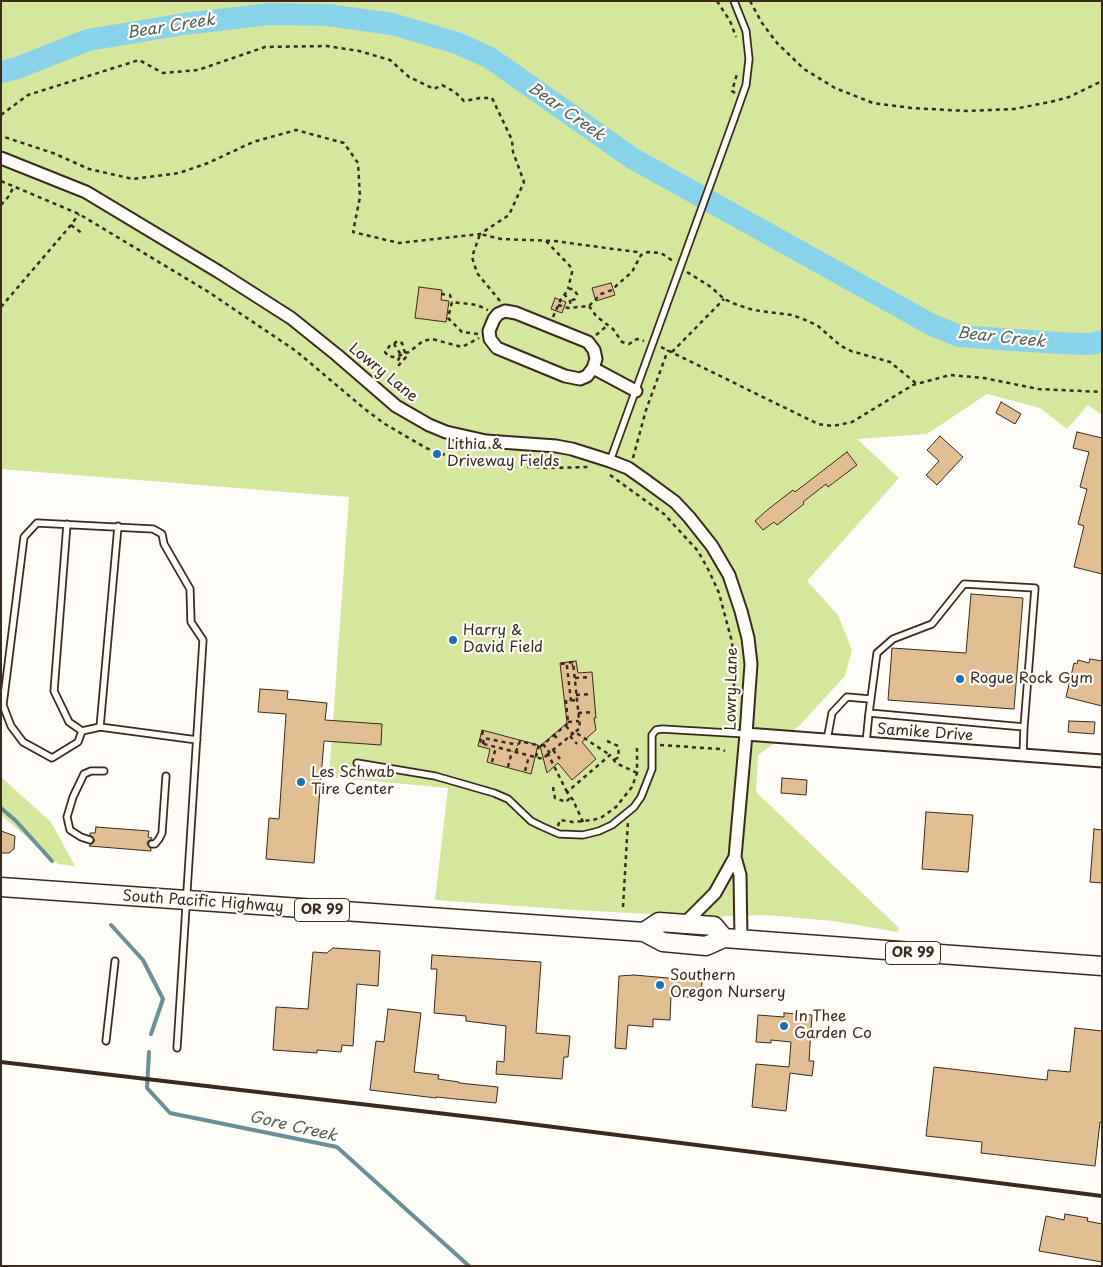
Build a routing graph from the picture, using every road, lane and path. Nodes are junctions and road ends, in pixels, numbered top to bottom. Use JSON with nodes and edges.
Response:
{"nodes":[{"id":1,"x":734,"y":1,"type":"edge"},
{"id":2,"x":750,"y":1,"type":"edge"},
{"id":3,"x":719,"y":2,"type":"edge"},
{"id":4,"x":738,"y":43,"type":"dead end"},
{"id":5,"x":738,"y":68,"type":"dead end"},
{"id":6,"x":1102,"y":81,"type":"edge"},
{"id":7,"x":732,"y":91,"type":"dead end"},
{"id":8,"x":1,"y":115,"type":"edge"},
{"id":9,"x":1,"y":136,"type":"edge"},
{"id":10,"x":1,"y":158,"type":"edge"},
{"id":11,"x":14,"y":186,"type":"dead end"},
{"id":12,"x":1,"y":205,"type":"edge"},
{"id":13,"x":79,"y":214,"type":"dead end"},
{"id":14,"x":71,"y":225,"type":"junction"},
{"id":15,"x":83,"y":234,"type":"dead end"},
{"id":16,"x":480,"y":234,"type":"junction"},
{"id":17,"x":546,"y":241,"type":"junction"},
{"id":18,"x":641,"y":255,"type":"junction"},
{"id":19,"x":677,"y":264,"type":"dead end"},
{"id":20,"x":685,"y":270,"type":"dead end"},
{"id":21,"x":568,"y":290,"type":"junction"},
{"id":22,"x":441,"y":294,"type":"dead end"},
{"id":23,"x":564,"y":294,"type":"junction"},
{"id":24,"x":724,"y":299,"type":"junction"},
{"id":25,"x":570,"y":301,"type":"junction"},
{"id":26,"x":452,"y":302,"type":"junction"},
{"id":27,"x":558,"y":305,"type":"junction"},
{"id":28,"x":590,"y":306,"type":"junction"},
{"id":29,"x":1,"y":307,"type":"edge"},
{"id":30,"x":571,"y":307,"type":"junction"},
{"id":31,"x":501,"y":313,"type":"junction"},
{"id":32,"x":608,"y":325,"type":"junction"},
{"id":33,"x":550,"y":326,"type":"junction"},
{"id":34,"x":597,"y":334,"type":"dead end"},
{"id":35,"x":643,"y":340,"type":"dead end"},
{"id":36,"x":394,"y":344,"type":"junction"},
{"id":37,"x":663,"y":348,"type":"dead end"},
{"id":38,"x":670,"y":351,"type":"junction"},
{"id":39,"x":405,"y":353,"type":"junction"},
{"id":40,"x":400,"y":357,"type":"junction"},
{"id":41,"x":404,"y":361,"type":"junction"},
{"id":42,"x":593,"y":368,"type":"junction"},
{"id":43,"x":917,"y":384,"type":"junction"},
{"id":44,"x":636,"y":392,"type":"junction"},
{"id":45,"x":1102,"y":392,"type":"edge"},
{"id":46,"x":632,"y":460,"type":"dead end"},
{"id":47,"x":610,"y":461,"type":"junction"},
{"id":48,"x":67,"y":524,"type":"junction"},
{"id":49,"x":118,"y":526,"type":"junction"},
{"id":50,"x":560,"y":664,"type":"dead end"},
{"id":51,"x":573,"y":665,"type":"junction"},
{"id":52,"x":591,"y":677,"type":"dead end"},
{"id":53,"x":575,"y":680,"type":"junction"},
{"id":54,"x":569,"y":682,"type":"junction"},
{"id":55,"x":592,"y":694,"type":"dead end"},
{"id":56,"x":576,"y":695,"type":"junction"},
{"id":57,"x":870,"y":699,"type":"junction"},
{"id":58,"x":577,"y":700,"type":"junction"},
{"id":59,"x":571,"y":701,"type":"junction"},
{"id":60,"x":593,"y":712,"type":"dead end"},
{"id":61,"x":578,"y":713,"type":"junction"},
{"id":62,"x":869,"y":713,"type":"junction"},
{"id":63,"x":579,"y":721,"type":"junction"},
{"id":64,"x":568,"y":722,"type":"junction"},
{"id":65,"x":566,"y":725,"type":"junction"},
{"id":66,"x":100,"y":727,"type":"junction"},
{"id":67,"x":1024,"y":727,"type":"junction"},
{"id":68,"x":82,"y":731,"type":"junction"},
{"id":69,"x":484,"y":731,"type":"dead end"},
{"id":70,"x":574,"y":733,"type":"junction"},
{"id":71,"x":746,"y":734,"type":"junction"},
{"id":72,"x":554,"y":735,"type":"junction"},
{"id":73,"x":570,"y":736,"type":"junction"},
{"id":74,"x":197,"y":740,"type":"junction"},
{"id":75,"x":559,"y":740,"type":"dead end"},
{"id":76,"x":827,"y":740,"type":"junction"},
{"id":77,"x":499,"y":741,"type":"junction"},
{"id":78,"x":606,"y":741,"type":"dead end"},
{"id":79,"x":866,"y":743,"type":"junction"},
{"id":80,"x":483,"y":744,"type":"junction"},
{"id":81,"x":543,"y":744,"type":"junction"},
{"id":82,"x":577,"y":744,"type":"dead end"},
{"id":83,"x":518,"y":745,"type":"junction"},
{"id":84,"x":539,"y":745,"type":"junction"},
{"id":85,"x":660,"y":745,"type":"dead end"},
{"id":86,"x":497,"y":747,"type":"junction"},
{"id":87,"x":638,"y":748,"type":"dead end"},
{"id":88,"x":512,"y":751,"type":"junction"},
{"id":89,"x":726,"y":751,"type":"dead end"},
{"id":90,"x":516,"y":752,"type":"junction"},
{"id":91,"x":550,"y":753,"type":"junction"},
{"id":92,"x":610,"y":755,"type":"junction"},
{"id":93,"x":1022,"y":755,"type":"junction"},
{"id":94,"x":529,"y":756,"type":"junction"},
{"id":95,"x":536,"y":758,"type":"junction"},
{"id":96,"x":560,"y":759,"type":"dead end"},
{"id":97,"x":614,"y":760,"type":"junction"},
{"id":98,"x":1102,"y":761,"type":"edge"},
{"id":99,"x":492,"y":762,"type":"dead end"},
{"id":100,"x":357,"y":763,"type":"dead end"},
{"id":101,"x":508,"y":766,"type":"dead end"},
{"id":102,"x":104,"y":771,"type":"dead end"},
{"id":103,"x":525,"y":771,"type":"dead end"},
{"id":104,"x":637,"y":773,"type":"junction"},
{"id":105,"x":166,"y":776,"type":"dead end"},
{"id":106,"x":553,"y":787,"type":"dead end"},
{"id":107,"x":567,"y":792,"type":"junction"},
{"id":108,"x":572,"y":798,"type":"junction"},
{"id":109,"x":616,"y":807,"type":"junction"},
{"id":110,"x":624,"y":816,"type":"junction"},
{"id":111,"x":583,"y":822,"type":"junction"},
{"id":112,"x":556,"y":833,"type":"junction"},
{"id":113,"x":90,"y":840,"type":"dead end"},
{"id":114,"x":152,"y":844,"type":"dead end"},
{"id":115,"x":735,"y":857,"type":"junction"},
{"id":116,"x":1,"y":888,"type":"edge"},
{"id":117,"x":187,"y":900,"type":"junction"},
{"id":118,"x":623,"y":907,"type":"dead end"},
{"id":119,"x":684,"y":924,"type":"junction"},
{"id":120,"x":644,"y":932,"type":"junction"},
{"id":121,"x":733,"y":939,"type":"junction"},
{"id":122,"x":115,"y":961,"type":"dead end"},
{"id":123,"x":1102,"y":966,"type":"edge"},
{"id":124,"x":106,"y":1041,"type":"dead end"},
{"id":125,"x":177,"y":1048,"type":"dead end"}],
"edges":[{"from":1,"to":44,"type":"lane","bridge":true},
{"from":2,"to":6,"type":"path"},
{"from":3,"to":4,"type":"path"},
{"from":5,"to":7,"type":"path"},
{"from":8,"to":16,"type":"path"},
{"from":9,"to":16,"type":"path"},
{"from":10,"to":47,"type":"street","name":"Lowry Lane"},
{"from":11,"to":12,"type":"path"},
{"from":13,"to":14,"type":"path"},
{"from":14,"to":15,"type":"path"},
{"from":14,"to":29,"type":"path"},
{"from":16,"to":17,"type":"path"},
{"from":16,"to":31,"type":"path"},
{"from":17,"to":18,"type":"path"},
{"from":17,"to":21,"type":"path"},
{"from":18,"to":19,"type":"path"},
{"from":18,"to":28,"type":"path"},
{"from":20,"to":24,"type":"path"},
{"from":21,"to":23,"type":"path"},
{"from":21,"to":25,"type":"path"},
{"from":22,"to":26,"type":"path"},
{"from":23,"to":25,"type":"path"},
{"from":23,"to":27,"type":"path"},
{"from":24,"to":38,"type":"path"},
{"from":24,"to":43,"type":"path"},
{"from":25,"to":30,"type":"path"},
{"from":26,"to":31,"type":"path"},
{"from":26,"to":39,"type":"path"},
{"from":27,"to":30,"type":"path"},
{"from":27,"to":33,"type":"path"},
{"from":28,"to":30,"type":"path"},
{"from":28,"to":32,"type":"path"},
{"from":31,"to":33,"type":"street"},
{"from":31,"to":42,"type":"street"},
{"from":32,"to":34,"type":"path"},
{"from":32,"to":35,"type":"path"},
{"from":33,"to":42,"type":"street"},
{"from":36,"to":39,"type":"path"},
{"from":36,"to":40,"type":"path"},
{"from":36,"to":40,"type":"path"},
{"from":37,"to":38,"type":"path"},
{"from":38,"to":43,"type":"path"},
{"from":38,"to":46,"type":"path"},
{"from":39,"to":40,"type":"path"},
{"from":39,"to":41,"type":"path"},
{"from":40,"to":41,"type":"path"},
{"from":40,"to":41,"type":"path"},
{"from":42,"to":44,"type":"street"},
{"from":43,"to":45,"type":"path"},
{"from":44,"to":47,"type":"lane"},
{"from":47,"to":71,"type":"street","name":"Lowry Lane"},
{"from":48,"to":49,"type":"lane"},
{"from":48,"to":68,"type":"lane"},
{"from":48,"to":68,"type":"lane"},
{"from":49,"to":66,"type":"lane"},
{"from":49,"to":74,"type":"lane"},
{"from":50,"to":51,"type":"path"},
{"from":51,"to":53,"type":"path"},
{"from":51,"to":54,"type":"path"},
{"from":52,"to":53,"type":"path"},
{"from":53,"to":54,"type":"path"},
{"from":53,"to":56,"type":"path"},
{"from":54,"to":59,"type":"path"},
{"from":55,"to":56,"type":"path"},
{"from":56,"to":58,"type":"path"},
{"from":57,"to":62,"type":"lane"},
{"from":57,"to":67,"type":"lane"},
{"from":57,"to":76,"type":"lane"},
{"from":58,"to":59,"type":"path"},
{"from":58,"to":61,"type":"path"},
{"from":59,"to":64,"type":"path"},
{"from":60,"to":61,"type":"path"},
{"from":61,"to":63,"type":"path"},
{"from":62,"to":67,"type":"lane"},
{"from":62,"to":79,"type":"lane"},
{"from":63,"to":64,"type":"path"},
{"from":63,"to":70,"type":"path"},
{"from":64,"to":65,"type":"path"},
{"from":65,"to":70,"type":"path"},
{"from":65,"to":72,"type":"path"},
{"from":66,"to":68,"type":"lane"},
{"from":66,"to":74,"type":"lane"},
{"from":67,"to":93,"type":"lane"},
{"from":69,"to":80,"type":"path"},
{"from":70,"to":73,"type":"path"},
{"from":70,"to":92,"type":"path"},
{"from":71,"to":76,"type":"street","name":"Samike Drive"},
{"from":71,"to":110,"type":"lane"},
{"from":71,"to":115,"type":"street","name":"Lowry Lane"},
{"from":72,"to":75,"type":"path"},
{"from":72,"to":81,"type":"path"},
{"from":73,"to":82,"type":"path"},
{"from":73,"to":91,"type":"path"},
{"from":74,"to":117,"type":"lane"},
{"from":76,"to":79,"type":"street","name":"Samike Drive"},
{"from":77,"to":80,"type":"path"},
{"from":77,"to":83,"type":"path"},
{"from":77,"to":86,"type":"path"},
{"from":78,"to":97,"type":"path"},
{"from":79,"to":93,"type":"street","name":"Samike Drive"},
{"from":80,"to":86,"type":"path"},
{"from":81,"to":84,"type":"path"},
{"from":81,"to":91,"type":"path"},
{"from":83,"to":84,"type":"path"},
{"from":83,"to":90,"type":"path"},
{"from":84,"to":95,"type":"path"},
{"from":85,"to":89,"type":"path"},
{"from":86,"to":88,"type":"path"},
{"from":86,"to":99,"type":"path"},
{"from":87,"to":104,"type":"path"},
{"from":88,"to":90,"type":"path"},
{"from":88,"to":101,"type":"path"},
{"from":90,"to":94,"type":"path"},
{"from":91,"to":95,"type":"path"},
{"from":91,"to":96,"type":"path"},
{"from":91,"to":107,"type":"path"},
{"from":92,"to":97,"type":"path"},
{"from":92,"to":107,"type":"path"},
{"from":93,"to":98,"type":"street","name":"Samike Drive"},
{"from":94,"to":95,"type":"path"},
{"from":94,"to":103,"type":"path"},
{"from":97,"to":104,"type":"path"},
{"from":100,"to":112,"type":"lane"},
{"from":102,"to":113,"type":"lane"},
{"from":104,"to":109,"type":"path"},
{"from":105,"to":114,"type":"lane"},
{"from":106,"to":108,"type":"path"},
{"from":107,"to":108,"type":"path"},
{"from":108,"to":111,"type":"path"},
{"from":109,"to":110,"type":"path"},
{"from":109,"to":111,"type":"path"},
{"from":110,"to":112,"type":"lane"},
{"from":110,"to":118,"type":"path"},
{"from":111,"to":112,"type":"path"},
{"from":115,"to":119,"type":"street","name":"Lowry Lane"},
{"from":115,"to":121,"type":"street","name":"Lowry Lane"},
{"from":116,"to":117,"type":"main road","name":"South Pacific Highway","number":"OR 99"},
{"from":117,"to":120,"type":"main road","name":"South Pacific Highway","number":"OR 99"},
{"from":117,"to":125,"type":"lane"},
{"from":119,"to":120,"type":"main road","name":"South Pacific Highway","number":"OR 99"},
{"from":119,"to":121,"type":"main road","name":"South Pacific Highway","number":"OR 99"},
{"from":120,"to":121,"type":"main road","name":"South Pacific Highway","number":"OR 99"},
{"from":121,"to":123,"type":"main road","name":"South Pacific Highway","number":"OR 99"},
{"from":122,"to":124,"type":"lane"}]}
